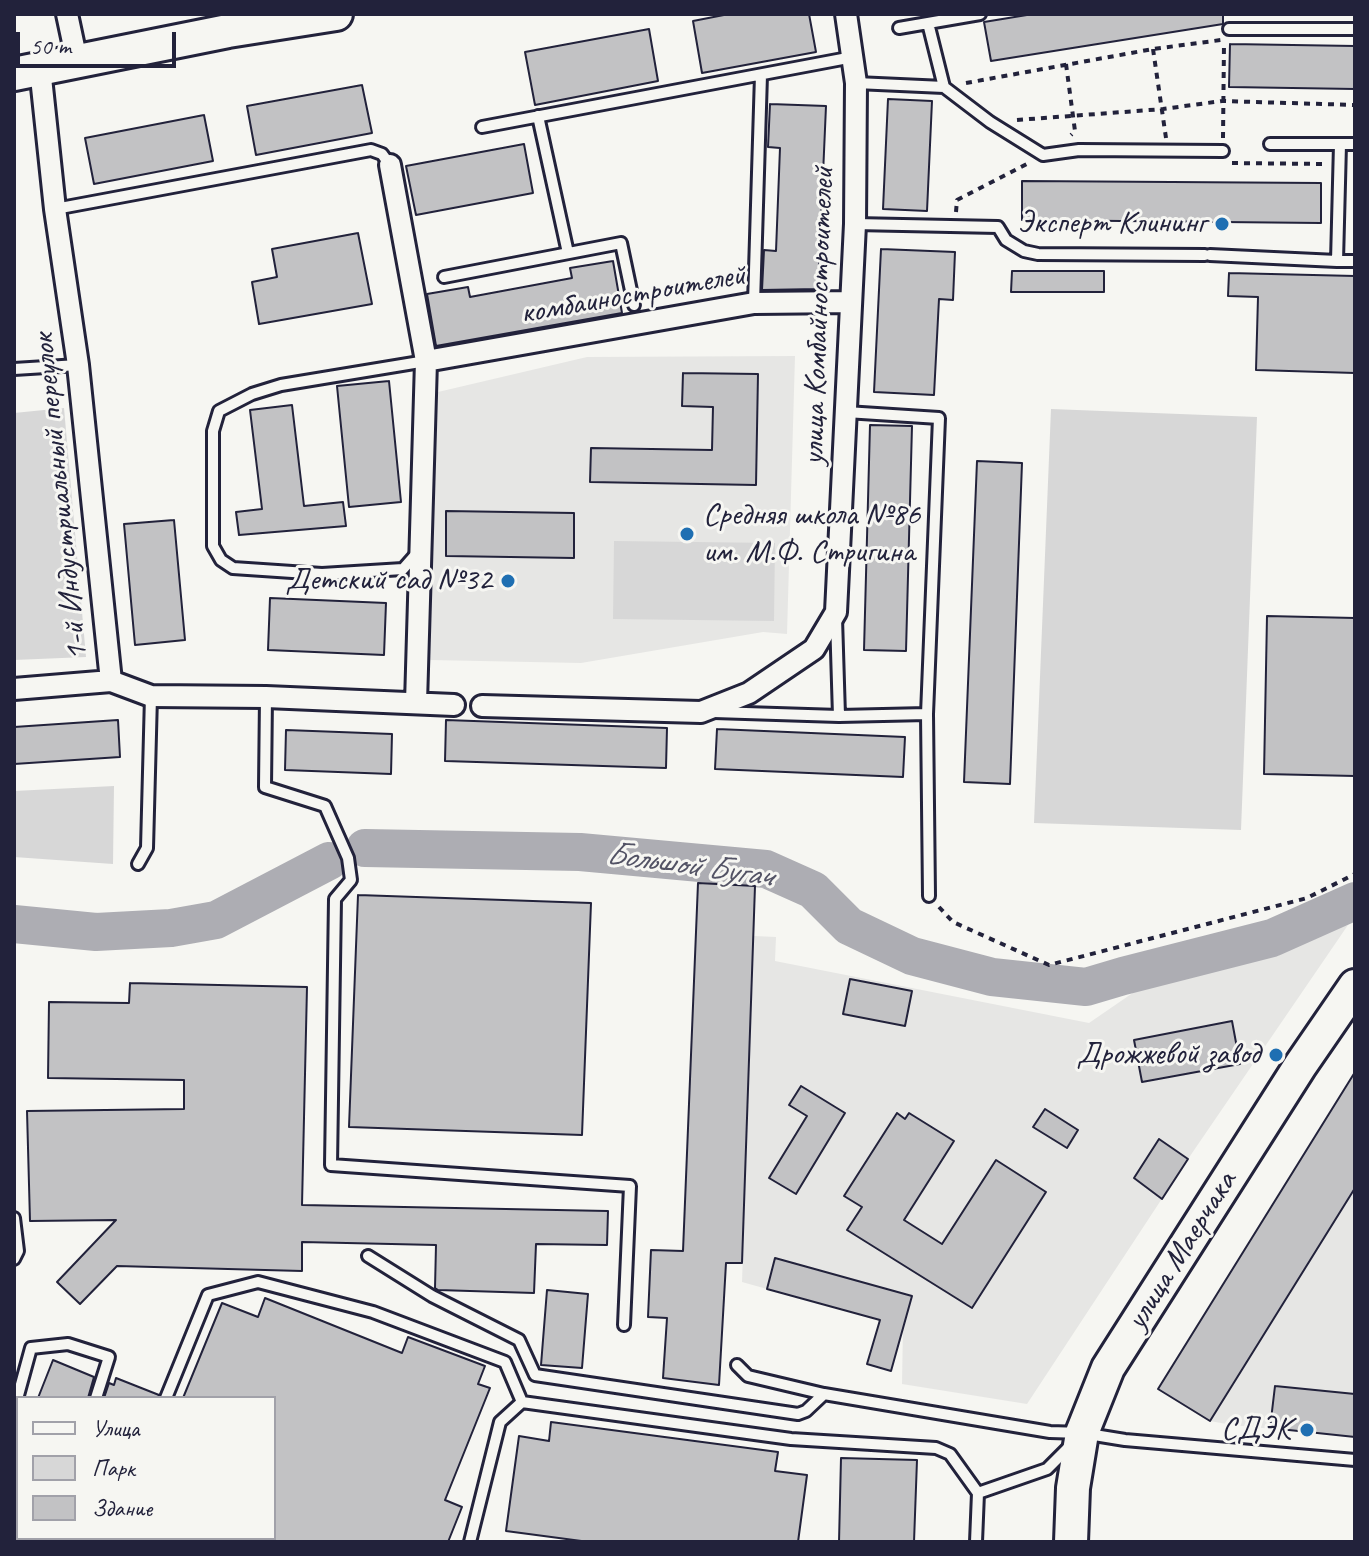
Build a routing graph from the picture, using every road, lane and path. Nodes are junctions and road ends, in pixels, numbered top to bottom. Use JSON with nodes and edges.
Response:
{"nodes":[{"id":1,"x":67,"y":14,"type":"edge"},
{"id":2,"x":336,"y":14,"type":"edge"},
{"id":3,"x":846,"y":14,"type":"edge"},
{"id":4,"x":980,"y":14,"type":"edge"},
{"id":5,"x":1353,"y":14,"type":"edge"},
{"id":6,"x":928,"y":23,"type":"junction"},
{"id":7,"x":899,"y":28,"type":"dead end"},
{"id":8,"x":1355,"y":28,"type":"edge"},
{"id":9,"x":1229,"y":29,"type":"dead end"},
{"id":10,"x":1153,"y":49,"type":"junction"},
{"id":11,"x":853,"y":57,"type":"junction"},
{"id":12,"x":77,"y":61,"type":"junction"},
{"id":13,"x":27,"y":71,"type":"edge"},
{"id":14,"x":761,"y":75,"type":"junction"},
{"id":15,"x":856,"y":83,"type":"junction"},
{"id":16,"x":944,"y":87,"type":"junction"},
{"id":17,"x":1222,"y":101,"type":"junction"},
{"id":18,"x":1355,"y":105,"type":"edge"},
{"id":19,"x":1163,"y":109,"type":"junction"},
{"id":20,"x":538,"y":116,"type":"junction"},
{"id":21,"x":990,"y":122,"type":"junction"},
{"id":22,"x":482,"y":127,"type":"dead end"},
{"id":23,"x":1270,"y":144,"type":"dead end"},
{"id":24,"x":1340,"y":144,"type":"junction"},
{"id":25,"x":1355,"y":144,"type":"edge"},
{"id":26,"x":1168,"y":151,"type":"junction"},
{"id":27,"x":1223,"y":151,"type":"joint"},
{"id":28,"x":390,"y":165,"type":"joint"},
{"id":29,"x":55,"y":209,"type":"junction"},
{"id":30,"x":855,"y":224,"type":"junction"},
{"id":31,"x":568,"y":253,"type":"junction"},
{"id":32,"x":1337,"y":261,"type":"junction"},
{"id":33,"x":1355,"y":261,"type":"edge"},
{"id":34,"x":444,"y":277,"type":"dead end"},
{"id":35,"x":851,"y":302,"type":"junction"},
{"id":36,"x":754,"y":303,"type":"junction"},
{"id":37,"x":634,"y":305,"type":"dead end"},
{"id":38,"x":426,"y":361,"type":"junction"},
{"id":39,"x":78,"y":365,"type":"junction"},
{"id":40,"x":14,"y":369,"type":"edge"},
{"id":41,"x":846,"y":412,"type":"junction"},
{"id":42,"x":421,"y":549,"type":"junction"},
{"id":43,"x":836,"y":612,"type":"junction"},
{"id":44,"x":111,"y":681,"type":"junction"},
{"id":45,"x":14,"y":689,"type":"edge"},
{"id":46,"x":151,"y":696,"type":"junction"},
{"id":47,"x":266,"y":697,"type":"junction"},
{"id":48,"x":416,"y":703,"type":"junction"},
{"id":49,"x":454,"y":705,"type":"dead end"},
{"id":50,"x":482,"y":706,"type":"dead end"},
{"id":51,"x":701,"y":712,"type":"junction"},
{"id":52,"x":927,"y":714,"type":"junction"},
{"id":53,"x":839,"y":716,"type":"junction"},
{"id":54,"x":138,"y":864,"type":"dead end"},
{"id":55,"x":1355,"y":874,"type":"edge"},
{"id":56,"x":929,"y":896,"type":"joint"},
{"id":57,"x":1355,"y":986,"type":"edge"},
{"id":58,"x":14,"y":1218,"type":"edge"},
{"id":59,"x":368,"y":1256,"type":"dead end"},
{"id":60,"x":14,"y":1259,"type":"edge"},
{"id":61,"x":624,"y":1325,"type":"dead end"},
{"id":62,"x":737,"y":1365,"type":"dead end"},
{"id":63,"x":824,"y":1394,"type":"junction"},
{"id":64,"x":18,"y":1396,"type":"edge"},
{"id":65,"x":97,"y":1396,"type":"edge"},
{"id":66,"x":167,"y":1396,"type":"edge"},
{"id":67,"x":522,"y":1402,"type":"junction"},
{"id":68,"x":1082,"y":1433,"type":"junction"},
{"id":69,"x":1355,"y":1460,"type":"edge"},
{"id":70,"x":978,"y":1493,"type":"junction"},
{"id":71,"x":470,"y":1542,"type":"edge"},
{"id":72,"x":976,"y":1542,"type":"edge"},
{"id":73,"x":1071,"y":1542,"type":"edge"}],
"edges":[{"from":1,"to":12,"type":"street"},
{"from":2,"to":12,"type":"main road"},
{"from":3,"to":11,"type":"street","name":"улица Комбайностроителей"},
{"from":4,"to":6,"type":"lane"},
{"from":5,"to":8,"type":"lane"},
{"from":6,"to":7,"type":"lane"},
{"from":6,"to":16,"type":"lane"},
{"from":8,"to":9,"type":"lane"},
{"from":10,"to":16,"type":"path"},
{"from":10,"to":17,"type":"path"},
{"from":10,"to":19,"type":"path"},
{"from":11,"to":14,"type":"lane"},
{"from":11,"to":15,"type":"street","name":"улица Комбайностроителей"},
{"from":12,"to":13,"type":"main road"},
{"from":13,"to":29,"type":"street","name":"1-й Индустриальный переулок"},
{"from":14,"to":20,"type":"lane"},
{"from":14,"to":36,"type":"lane"},
{"from":15,"to":16,"type":"lane"},
{"from":15,"to":30,"type":"street","name":"улица Комбайностроителей"},
{"from":16,"to":21,"type":"lane"},
{"from":17,"to":18,"type":"path"},
{"from":17,"to":19,"type":"path"},
{"from":17,"to":27,"type":"path"},
{"from":19,"to":21,"type":"path"},
{"from":19,"to":26,"type":"path"},
{"from":20,"to":22,"type":"lane"},
{"from":20,"to":31,"type":"lane"},
{"from":21,"to":26,"type":"lane"},
{"from":23,"to":24,"type":"lane"},
{"from":24,"to":25,"type":"lane"},
{"from":24,"to":32,"type":"lane"},
{"from":26,"to":27,"type":"lane"},
{"from":28,"to":29,"type":"lane"},
{"from":28,"to":38,"type":"street"},
{"from":29,"to":39,"type":"street","name":"1-й Индустриальный переулок"},
{"from":30,"to":32,"type":"lane"},
{"from":30,"to":35,"type":"street","name":"улица Комбайностроителей"},
{"from":31,"to":34,"type":"lane"},
{"from":31,"to":37,"type":"lane"},
{"from":32,"to":33,"type":"lane"},
{"from":35,"to":36,"type":"street","name":"комбаиностроителей"},
{"from":35,"to":41,"type":"street","name":"улица Комбайностроителей"},
{"from":36,"to":38,"type":"street","name":"комбаиностроителей"},
{"from":38,"to":42,"type":"street"},
{"from":38,"to":42,"type":"lane"},
{"from":39,"to":40,"type":"lane"},
{"from":39,"to":44,"type":"street","name":"1-й Индустриальный переулок"},
{"from":41,"to":43,"type":"street","name":"улица Комбайностроителей"},
{"from":41,"to":52,"type":"lane"},
{"from":42,"to":48,"type":"street"},
{"from":43,"to":51,"type":"street","name":"улица Комбайностроителей"},
{"from":43,"to":53,"type":"lane"},
{"from":44,"to":45,"type":"street"},
{"from":44,"to":46,"type":"street"},
{"from":46,"to":47,"type":"street"},
{"from":46,"to":54,"type":"lane"},
{"from":47,"to":48,"type":"street"},
{"from":47,"to":61,"type":"lane"},
{"from":48,"to":49,"type":"street"},
{"from":50,"to":51,"type":"street","name":"улица Комбайностроителей"},
{"from":51,"to":53,"type":"lane"},
{"from":52,"to":53,"type":"lane"},
{"from":52,"to":56,"type":"lane"},
{"from":55,"to":56,"type":"path"},
{"from":57,"to":68,"type":"main road","name":"улица Маерчака"},
{"from":58,"to":60,"type":"lane"},
{"from":59,"to":63,"type":"lane"},
{"from":62,"to":63,"type":"lane"},
{"from":63,"to":68,"type":"lane"},
{"from":64,"to":65,"type":"lane"},
{"from":66,"to":67,"type":"lane"},
{"from":67,"to":70,"type":"lane"},
{"from":67,"to":71,"type":"lane"},
{"from":68,"to":69,"type":"lane"},
{"from":68,"to":70,"type":"lane"},
{"from":68,"to":73,"type":"main road","name":"улица Маерчака"},
{"from":70,"to":72,"type":"lane"}]}
